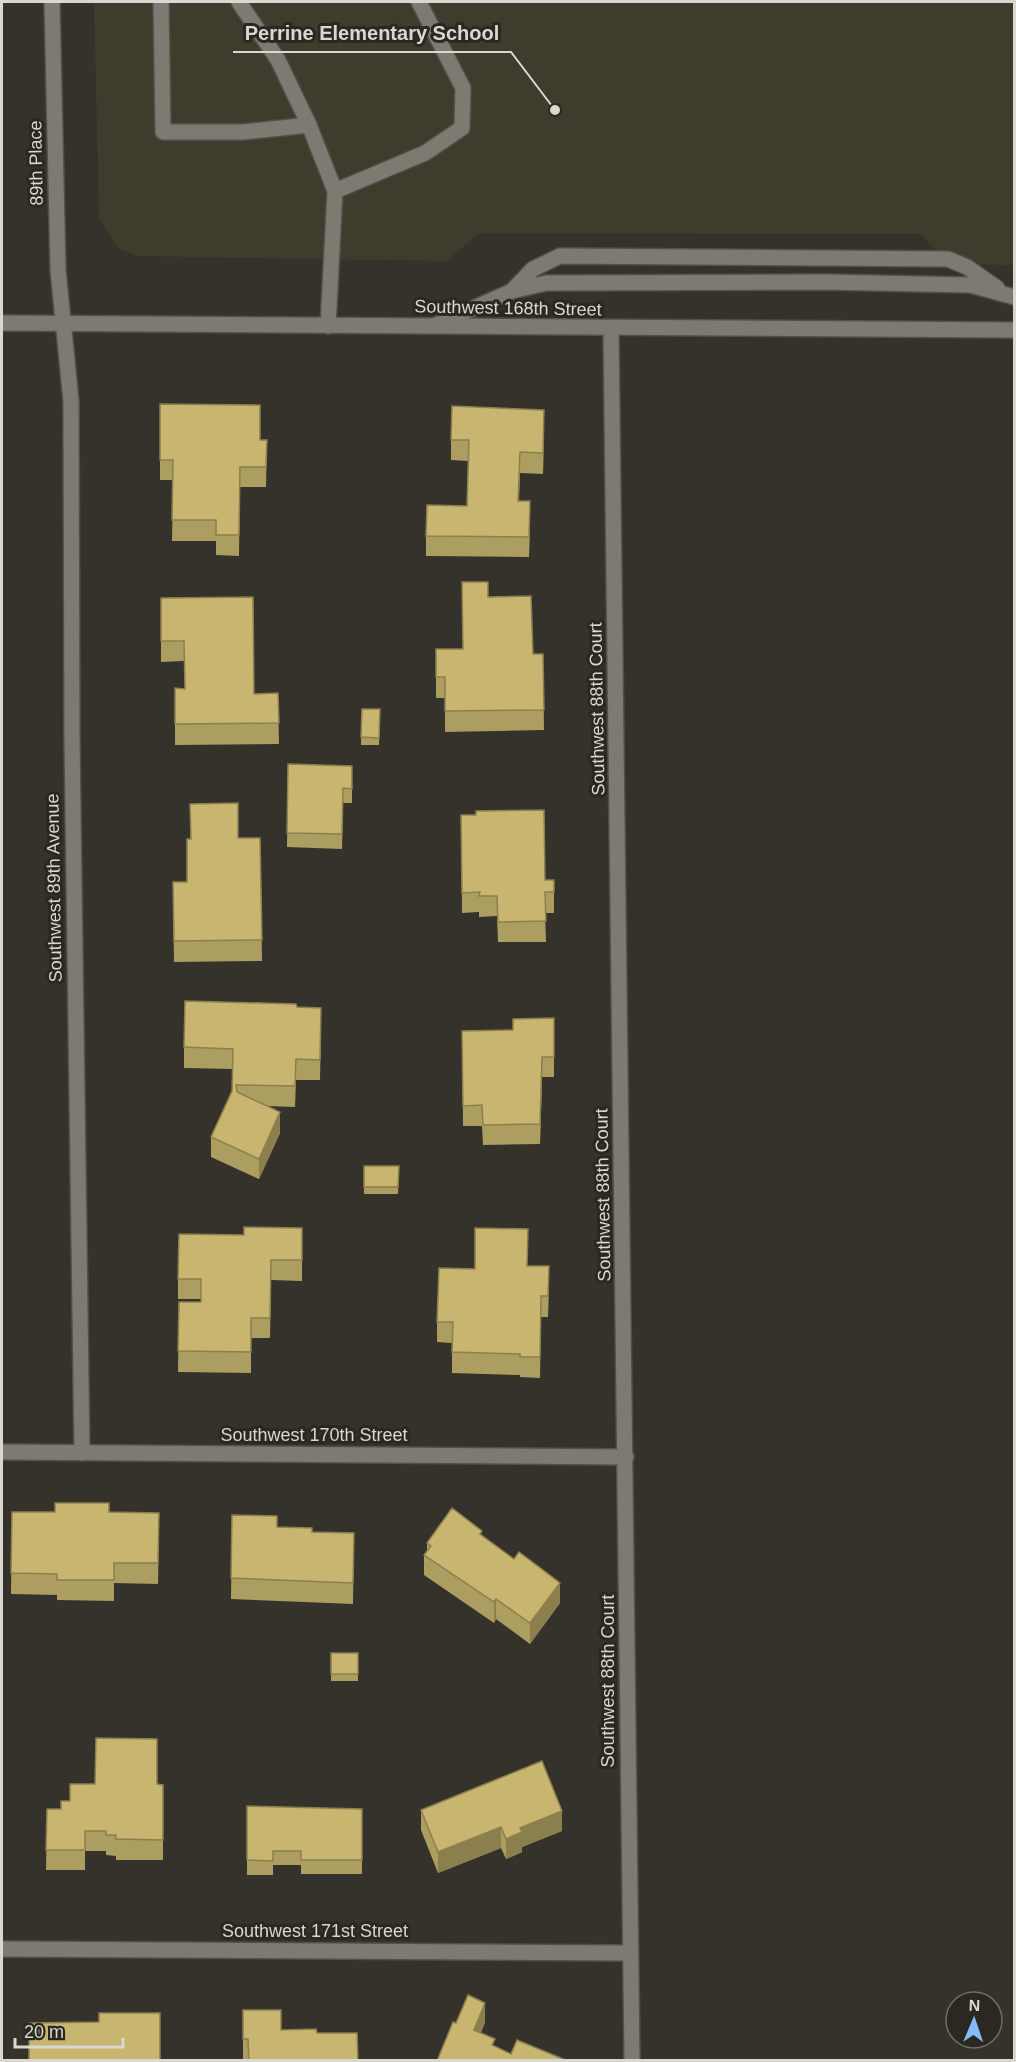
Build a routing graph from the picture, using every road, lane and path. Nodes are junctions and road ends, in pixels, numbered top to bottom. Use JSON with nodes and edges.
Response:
{"nodes":[{"id":1,"x":52,"y":2,"type":"edge"},
{"id":2,"x":161,"y":2,"type":"edge"},
{"id":3,"x":239,"y":2,"type":"edge"},
{"id":4,"x":419,"y":2,"type":"edge"},
{"id":5,"x":309,"y":125,"type":"junction"},
{"id":6,"x":335,"y":191,"type":"junction"},
{"id":7,"x":512,"y":291,"type":"junction"},
{"id":8,"x":1010,"y":295,"type":"edge"},
{"id":9,"x":2,"y":323,"type":"edge"},
{"id":10,"x":62,"y":324,"type":"junction"},
{"id":11,"x":328,"y":326,"type":"junction"},
{"id":12,"x":430,"y":327,"type":"junction"},
{"id":13,"x":611,"y":329,"type":"junction"},
{"id":14,"x":1014,"y":330,"type":"edge"},
{"id":15,"x":2,"y":1452,"type":"edge"},
{"id":16,"x":82,"y":1453,"type":"junction"},
{"id":17,"x":626,"y":1457,"type":"junction"},
{"id":18,"x":2,"y":1949,"type":"edge"},
{"id":19,"x":629,"y":1953,"type":"junction"},
{"id":20,"x":632,"y":2061,"type":"edge"}],
"edges":[{"from":1,"to":10,"type":"street","name":"89th Place"},
{"from":2,"to":5,"type":"street"},
{"from":3,"to":5,"type":"street"},
{"from":4,"to":6,"type":"street"},
{"from":5,"to":6,"type":"street"},
{"from":6,"to":11,"type":"street"},
{"from":7,"to":8,"type":"street"},
{"from":7,"to":8,"type":"street"},
{"from":7,"to":12,"type":"street"},
{"from":9,"to":10,"type":"street","name":"Southwest 168th Street"},
{"from":10,"to":11,"type":"street","name":"Southwest 168th Street"},
{"from":10,"to":16,"type":"street","name":"Southwest 89th Avenue"},
{"from":11,"to":12,"type":"street","name":"Southwest 168th Street"},
{"from":12,"to":13,"type":"street","name":"Southwest 168th Street"},
{"from":13,"to":14,"type":"street","name":"Southwest 168th Street"},
{"from":13,"to":17,"type":"street","name":"Southwest 88th Court"},
{"from":15,"to":16,"type":"street","name":"Southwest 170th Street"},
{"from":16,"to":17,"type":"street","name":"Southwest 170th Street"},
{"from":17,"to":19,"type":"street","name":"Southwest 88th Court"},
{"from":18,"to":19,"type":"street","name":"Southwest 171st Street"},
{"from":19,"to":20,"type":"street","name":"Southwest 88th Court"}]}
